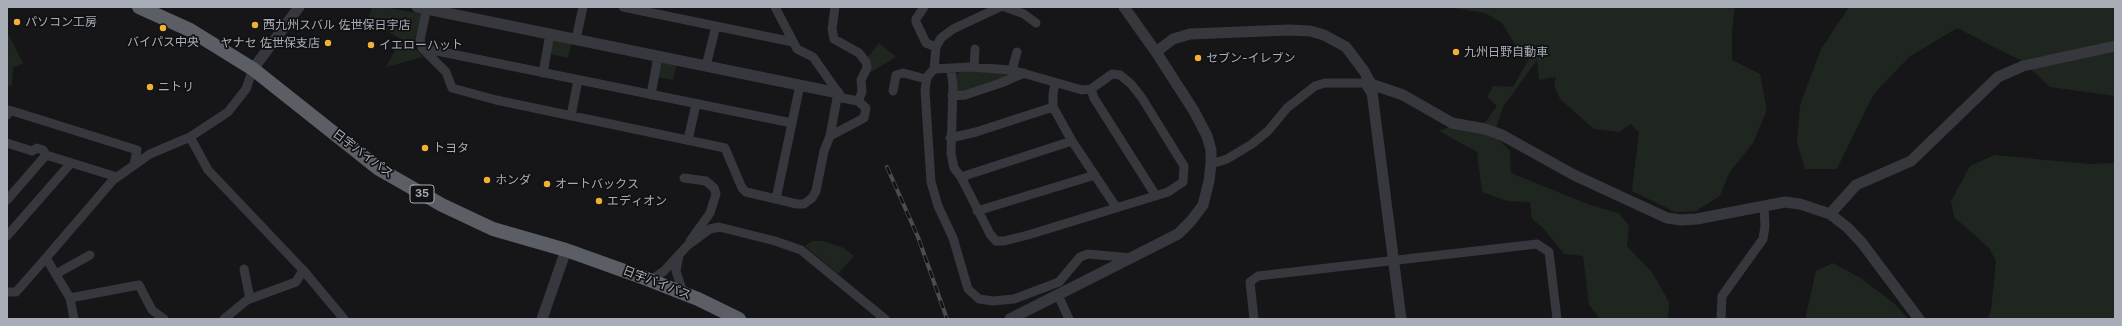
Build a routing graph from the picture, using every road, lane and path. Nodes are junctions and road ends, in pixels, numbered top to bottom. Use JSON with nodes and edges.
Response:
{"nodes":[{"id":1,"x":139,"y":7,"type":"edge"},
{"id":2,"x":299,"y":7,"type":"edge"},
{"id":3,"x":583,"y":7,"type":"edge"},
{"id":4,"x":623,"y":7,"type":"edge"},
{"id":5,"x":775,"y":7,"type":"edge"},
{"id":6,"x":835,"y":7,"type":"edge"},
{"id":7,"x":924,"y":7,"type":"edge"},
{"id":8,"x":1000,"y":7,"type":"edge"},
{"id":9,"x":1005,"y":7,"type":"edge"},
{"id":10,"x":1124,"y":7,"type":"edge"},
{"id":11,"x":423,"y":8,"type":"edge"},
{"id":12,"x":667,"y":11,"type":"edge"},
{"id":13,"x":1036,"y":23,"type":"dead end"},
{"id":14,"x":716,"y":26,"type":"junction"},
{"id":15,"x":550,"y":34,"type":"junction"},
{"id":16,"x":576,"y":39,"type":"junction"},
{"id":17,"x":793,"y":42,"type":"junction"},
{"id":18,"x":2115,"y":46,"type":"edge"},
{"id":19,"x":936,"y":47,"type":"junction"},
{"id":20,"x":422,"y":48,"type":"junction"},
{"id":21,"x":975,"y":49,"type":"dead end"},
{"id":22,"x":1017,"y":52,"type":"dead end"},
{"id":23,"x":1156,"y":52,"type":"junction"},
{"id":24,"x":658,"y":56,"type":"junction"},
{"id":25,"x":706,"y":66,"type":"junction"},
{"id":26,"x":974,"y":67,"type":"junction"},
{"id":27,"x":253,"y":69,"type":"junction"},
{"id":28,"x":934,"y":69,"type":"junction"},
{"id":29,"x":951,"y":69,"type":"junction"},
{"id":30,"x":1012,"y":70,"type":"junction"},
{"id":31,"x":543,"y":72,"type":"junction"},
{"id":32,"x":1024,"y":73,"type":"junction"},
{"id":33,"x":926,"y":79,"type":"junction"},
{"id":34,"x":578,"y":80,"type":"junction"},
{"id":35,"x":1055,"y":83,"type":"junction"},
{"id":36,"x":1371,"y":84,"type":"junction"},
{"id":37,"x":800,"y":85,"type":"junction"},
{"id":38,"x":1091,"y":89,"type":"junction"},
{"id":39,"x":893,"y":91,"type":"dead end"},
{"id":40,"x":838,"y":93,"type":"junction"},
{"id":41,"x":651,"y":95,"type":"junction"},
{"id":42,"x":1373,"y":95,"type":"junction"},
{"id":43,"x":952,"y":96,"type":"junction"},
{"id":44,"x":858,"y":101,"type":"junction"},
{"id":45,"x":696,"y":104,"type":"junction"},
{"id":46,"x":1053,"y":107,"type":"junction"},
{"id":47,"x":7,"y":115,"type":"edge"},
{"id":48,"x":570,"y":116,"type":"junction"},
{"id":49,"x":792,"y":123,"type":"junction"},
{"id":50,"x":830,"y":136,"type":"junction"},
{"id":51,"x":190,"y":137,"type":"junction"},
{"id":52,"x":950,"y":138,"type":"junction"},
{"id":53,"x":688,"y":140,"type":"junction"},
{"id":54,"x":1072,"y":141,"type":"junction"},
{"id":55,"x":7,"y":143,"type":"edge"},
{"id":56,"x":46,"y":155,"type":"junction"},
{"id":57,"x":71,"y":163,"type":"junction"},
{"id":58,"x":1211,"y":164,"type":"junction"},
{"id":59,"x":134,"y":165,"type":"junction"},
{"id":60,"x":1094,"y":175,"type":"junction"},
{"id":61,"x":117,"y":177,"type":"junction"},
{"id":62,"x":961,"y":177,"type":"junction"},
{"id":63,"x":684,"y":178,"type":"dead end"},
{"id":64,"x":1156,"y":196,"type":"junction"},
{"id":65,"x":776,"y":199,"type":"junction"},
{"id":66,"x":7,"y":200,"type":"edge"},
{"id":67,"x":1764,"y":206,"type":"junction"},
{"id":68,"x":1116,"y":207,"type":"junction"},
{"id":69,"x":977,"y":211,"type":"junction"},
{"id":70,"x":1830,"y":214,"type":"junction"},
{"id":71,"x":7,"y":236,"type":"edge"},
{"id":72,"x":687,"y":246,"type":"junction"},
{"id":73,"x":566,"y":250,"type":"junction"},
{"id":74,"x":90,"y":255,"type":"dead end"},
{"id":75,"x":679,"y":255,"type":"junction"},
{"id":76,"x":46,"y":258,"type":"junction"},
{"id":77,"x":1132,"y":258,"type":"junction"},
{"id":78,"x":1394,"y":261,"type":"junction"},
{"id":79,"x":244,"y":269,"type":"dead end"},
{"id":80,"x":303,"y":270,"type":"junction"},
{"id":81,"x":56,"y":274,"type":"junction"},
{"id":82,"x":651,"y":280,"type":"junction"},
{"id":83,"x":7,"y":292,"type":"edge"},
{"id":84,"x":683,"y":293,"type":"junction"},
{"id":85,"x":1058,"y":295,"type":"junction"},
{"id":86,"x":70,"y":298,"type":"junction"},
{"id":87,"x":250,"y":299,"type":"junction"},
{"id":88,"x":74,"y":319,"type":"edge"},
{"id":89,"x":164,"y":319,"type":"edge"},
{"id":90,"x":224,"y":319,"type":"edge"},
{"id":91,"x":344,"y":319,"type":"edge"},
{"id":92,"x":542,"y":319,"type":"edge"},
{"id":93,"x":738,"y":319,"type":"edge"},
{"id":94,"x":885,"y":319,"type":"edge"},
{"id":95,"x":1010,"y":319,"type":"edge"},
{"id":96,"x":1069,"y":319,"type":"edge"},
{"id":97,"x":1254,"y":319,"type":"edge"},
{"id":98,"x":1401,"y":319,"type":"edge"},
{"id":99,"x":1557,"y":319,"type":"edge"},
{"id":100,"x":1721,"y":319,"type":"edge"},
{"id":101,"x":1919,"y":319,"type":"edge"}],
"edges":[{"from":1,"to":27,"type":"highway","name":"日宇バイパス","number":"35"},
{"from":2,"to":27,"type":"street"},
{"from":3,"to":16,"type":"street"},
{"from":4,"to":12,"type":"street"},
{"from":5,"to":17,"type":"street"},
{"from":6,"to":44,"type":"street"},
{"from":7,"to":19,"type":"street"},
{"from":8,"to":19,"type":"street"},
{"from":9,"to":13,"type":"street"},
{"from":10,"to":23,"type":"street"},
{"from":11,"to":15,"type":"street"},
{"from":11,"to":20,"type":"street"},
{"from":12,"to":14,"type":"street"},
{"from":14,"to":17,"type":"street"},
{"from":14,"to":25,"type":"street"},
{"from":15,"to":16,"type":"street"},
{"from":15,"to":31,"type":"street"},
{"from":16,"to":24,"type":"street"},
{"from":17,"to":40,"type":"street"},
{"from":18,"to":70,"type":"street"},
{"from":19,"to":28,"type":"street"},
{"from":20,"to":31,"type":"street"},
{"from":20,"to":48,"type":"street"},
{"from":21,"to":26,"type":"street"},
{"from":22,"to":30,"type":"street"},
{"from":23,"to":36,"type":"street"},
{"from":23,"to":58,"type":"street"},
{"from":24,"to":25,"type":"street"},
{"from":24,"to":41,"type":"street"},
{"from":25,"to":37,"type":"street"},
{"from":26,"to":29,"type":"street"},
{"from":26,"to":30,"type":"street"},
{"from":27,"to":51,"type":"street"},
{"from":27,"to":73,"type":"highway","name":"日宇バイパス","number":"35"},
{"from":28,"to":29,"type":"street"},
{"from":28,"to":33,"type":"street"},
{"from":29,"to":43,"type":"street"},
{"from":30,"to":32,"type":"street"},
{"from":31,"to":34,"type":"street"},
{"from":32,"to":35,"type":"street"},
{"from":32,"to":43,"type":"street"},
{"from":33,"to":39,"type":"street"},
{"from":33,"to":77,"type":"street"},
{"from":34,"to":41,"type":"street"},
{"from":34,"to":48,"type":"street"},
{"from":35,"to":38,"type":"street"},
{"from":35,"to":46,"type":"street"},
{"from":36,"to":42,"type":"street"},
{"from":36,"to":67,"type":"street"},
{"from":37,"to":40,"type":"street"},
{"from":37,"to":49,"type":"street"},
{"from":38,"to":64,"type":"street"},
{"from":38,"to":64,"type":"street"},
{"from":40,"to":44,"type":"street"},
{"from":40,"to":50,"type":"street"},
{"from":41,"to":45,"type":"street"},
{"from":42,"to":58,"type":"street"},
{"from":42,"to":78,"type":"street"},
{"from":43,"to":52,"type":"street"},
{"from":44,"to":50,"type":"street"},
{"from":45,"to":49,"type":"street"},
{"from":45,"to":53,"type":"street"},
{"from":46,"to":52,"type":"street"},
{"from":46,"to":54,"type":"street"},
{"from":47,"to":59,"type":"street"},
{"from":48,"to":53,"type":"street"},
{"from":49,"to":65,"type":"street"},
{"from":50,"to":65,"type":"street"},
{"from":51,"to":59,"type":"street"},
{"from":51,"to":80,"type":"street"},
{"from":52,"to":62,"type":"street"},
{"from":53,"to":65,"type":"street"},
{"from":54,"to":60,"type":"street"},
{"from":54,"to":62,"type":"street"},
{"from":55,"to":56,"type":"street"},
{"from":56,"to":57,"type":"street"},
{"from":56,"to":66,"type":"street"},
{"from":57,"to":61,"type":"street"},
{"from":57,"to":71,"type":"street"},
{"from":58,"to":77,"type":"street"},
{"from":59,"to":61,"type":"street"},
{"from":60,"to":68,"type":"street"},
{"from":60,"to":69,"type":"street"},
{"from":61,"to":76,"type":"street"},
{"from":62,"to":69,"type":"street"},
{"from":63,"to":72,"type":"street"},
{"from":64,"to":68,"type":"street"},
{"from":67,"to":70,"type":"street"},
{"from":67,"to":100,"type":"street"},
{"from":68,"to":69,"type":"street"},
{"from":70,"to":101,"type":"street"},
{"from":72,"to":75,"type":"street"},
{"from":72,"to":94,"type":"street"},
{"from":73,"to":82,"type":"highway","name":"日宇バイパス","number":"35"},
{"from":73,"to":92,"type":"street"},
{"from":74,"to":81,"type":"street"},
{"from":75,"to":82,"type":"street"},
{"from":75,"to":84,"type":"street"},
{"from":76,"to":81,"type":"street"},
{"from":76,"to":83,"type":"street"},
{"from":77,"to":85,"type":"street"},
{"from":78,"to":97,"type":"street"},
{"from":78,"to":98,"type":"street"},
{"from":78,"to":99,"type":"street"},
{"from":79,"to":87,"type":"street"},
{"from":80,"to":87,"type":"street"},
{"from":80,"to":91,"type":"street"},
{"from":81,"to":86,"type":"street"},
{"from":82,"to":84,"type":"highway","name":"日宇バイパス","number":"35"},
{"from":84,"to":93,"type":"highway","name":"日宇バイパス","number":"35"},
{"from":85,"to":95,"type":"street"},
{"from":85,"to":96,"type":"street"},
{"from":86,"to":88,"type":"street"},
{"from":86,"to":89,"type":"street"},
{"from":87,"to":90,"type":"street"}]}
